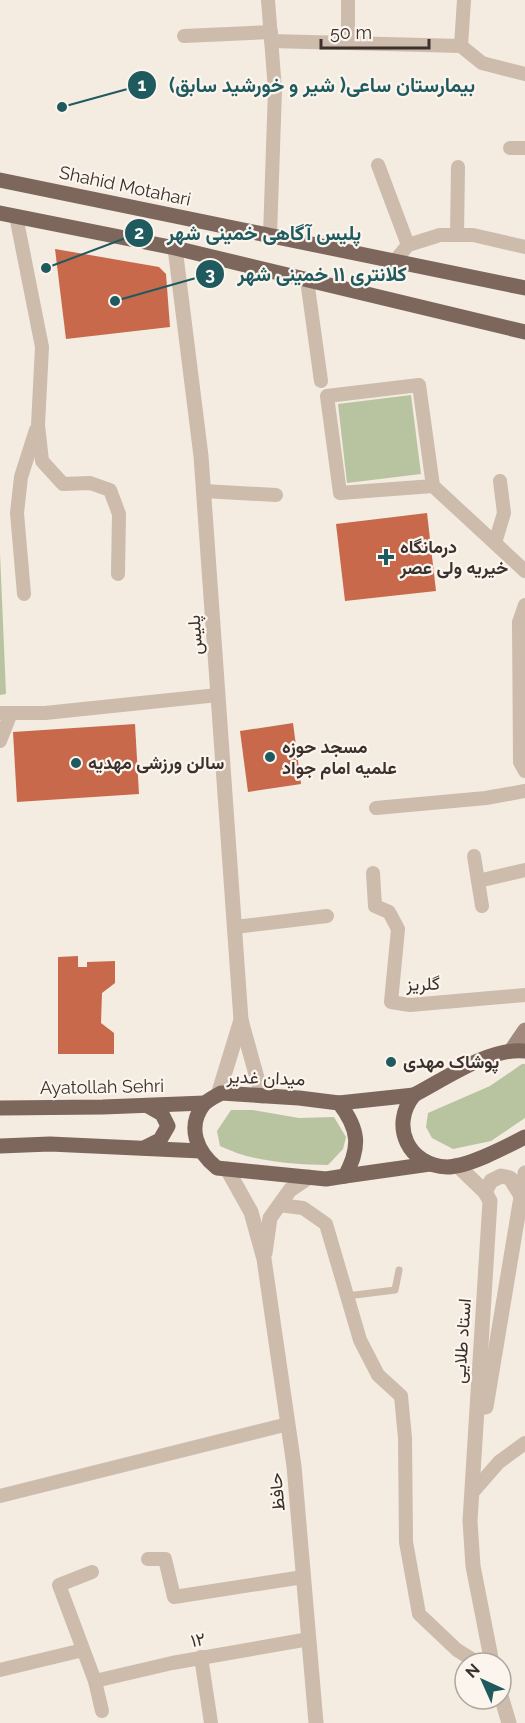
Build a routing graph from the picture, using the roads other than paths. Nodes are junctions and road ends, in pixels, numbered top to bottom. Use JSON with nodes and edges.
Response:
{"nodes":[{"id":1,"x":268,"y":0,"type":"edge"},
{"id":2,"x":348,"y":0,"type":"edge"},
{"id":3,"x":464,"y":0,"type":"edge"},
{"id":4,"x":184,"y":36,"type":"dead end"},
{"id":5,"x":271,"y":37,"type":"junction"},
{"id":6,"x":348,"y":43,"type":"junction"},
{"id":7,"x":461,"y":46,"type":"junction"},
{"id":8,"x":525,"y":74,"type":"edge"},
{"id":9,"x":525,"y":147,"type":"edge"},
{"id":10,"x":510,"y":148,"type":"dead end"},
{"id":11,"x":378,"y":165,"type":"dead end"},
{"id":12,"x":458,"y":167,"type":"dead end"},
{"id":13,"x":0,"y":180,"type":"edge"},
{"id":14,"x":0,"y":213,"type":"edge"},
{"id":15,"x":16,"y":216,"type":"junction"},
{"id":16,"x":270,"y":235,"type":"junction"},
{"id":17,"x":457,"y":235,"type":"junction"},
{"id":18,"x":408,"y":245,"type":"junction"},
{"id":19,"x":525,"y":247,"type":"edge"},
{"id":20,"x":175,"y":248,"type":"junction"},
{"id":21,"x":395,"y":261,"type":"junction"},
{"id":22,"x":307,"y":280,"type":"junction"},
{"id":23,"x":525,"y":288,"type":"edge"},
{"id":24,"x":525,"y":332,"type":"edge"},
{"id":25,"x":321,"y":381,"type":"dead end"},
{"id":26,"x":38,"y":425,"type":"junction"},
{"id":27,"x":500,"y":481,"type":"dead end"},
{"id":28,"x":432,"y":486,"type":"junction"},
{"id":29,"x":204,"y":491,"type":"junction"},
{"id":30,"x":276,"y":495,"type":"dead end"},
{"id":31,"x":495,"y":543,"type":"junction"},
{"id":32,"x":525,"y":571,"type":"edge"},
{"id":33,"x":118,"y":574,"type":"dead end"},
{"id":34,"x":24,"y":594,"type":"dead end"},
{"id":35,"x":525,"y":605,"type":"edge"},
{"id":36,"x":218,"y":695,"type":"junction"},
{"id":37,"x":6,"y":713,"type":"edge"},
{"id":38,"x":0,"y":741,"type":"edge"},
{"id":39,"x":525,"y":771,"type":"edge"},
{"id":40,"x":525,"y":791,"type":"edge"},
{"id":41,"x":376,"y":808,"type":"dead end"},
{"id":42,"x":474,"y":856,"type":"dead end"},
{"id":43,"x":525,"y":870,"type":"edge"},
{"id":44,"x":373,"y":873,"type":"dead end"},
{"id":45,"x":478,"y":881,"type":"junction"},
{"id":46,"x":482,"y":906,"type":"dead end"},
{"id":47,"x":327,"y":916,"type":"dead end"},
{"id":48,"x":235,"y":927,"type":"junction"},
{"id":49,"x":525,"y":995,"type":"edge"},
{"id":50,"x":242,"y":1020,"type":"junction"},
{"id":51,"x":525,"y":1030,"type":"edge"},
{"id":52,"x":518,"y":1050,"type":"edge"},
{"id":53,"x":414,"y":1095,"type":"junction"},
{"id":54,"x":262,"y":1096,"type":"junction"},
{"id":55,"x":211,"y":1099,"type":"junction"},
{"id":56,"x":339,"y":1103,"type":"junction"},
{"id":57,"x":148,"y":1106,"type":"junction"},
{"id":58,"x":0,"y":1108,"type":"edge"},
{"id":59,"x":525,"y":1137,"type":"edge"},
{"id":60,"x":0,"y":1146,"type":"edge"},
{"id":61,"x":144,"y":1148,"type":"junction"},
{"id":62,"x":201,"y":1151,"type":"junction"},
{"id":63,"x":430,"y":1164,"type":"junction"},
{"id":64,"x":457,"y":1165,"type":"junction"},
{"id":65,"x":227,"y":1169,"type":"junction"},
{"id":66,"x":525,"y":1173,"type":"edge"},
{"id":67,"x":345,"y":1176,"type":"junction"},
{"id":68,"x":309,"y":1178,"type":"junction"},
{"id":69,"x":485,"y":1192,"type":"junction"},
{"id":70,"x":521,"y":1196,"type":"junction"},
{"id":71,"x":279,"y":1205,"type":"junction"},
{"id":72,"x":264,"y":1259,"type":"junction"},
{"id":73,"x":399,"y":1270,"type":"dead end"},
{"id":74,"x":346,"y":1296,"type":"junction"},
{"id":75,"x":288,"y":1424,"type":"junction"},
{"id":76,"x":525,"y":1443,"type":"edge"},
{"id":77,"x":472,"y":1493,"type":"junction"},
{"id":78,"x":0,"y":1496,"type":"edge"},
{"id":79,"x":148,"y":1559,"type":"dead end"},
{"id":80,"x":92,"y":1572,"type":"dead end"},
{"id":81,"x":303,"y":1577,"type":"junction"},
{"id":82,"x":309,"y":1639,"type":"junction"},
{"id":83,"x":83,"y":1650,"type":"junction"},
{"id":84,"x":459,"y":1651,"type":"edge"},
{"id":85,"x":490,"y":1651,"type":"edge"},
{"id":86,"x":201,"y":1657,"type":"junction"},
{"id":87,"x":0,"y":1670,"type":"edge"},
{"id":88,"x":95,"y":1681,"type":"junction"},
{"id":89,"x":102,"y":1711,"type":"dead end"},
{"id":90,"x":211,"y":1723,"type":"edge"},
{"id":91,"x":316,"y":1723,"type":"edge"}],
"edges":[{"from":1,"to":5,"type":"street"},
{"from":2,"to":6,"type":"street"},
{"from":3,"to":7,"type":"street"},
{"from":4,"to":5,"type":"street"},
{"from":5,"to":6,"type":"street"},
{"from":5,"to":16,"type":"street"},
{"from":6,"to":7,"type":"street"},
{"from":7,"to":8,"type":"street"},
{"from":9,"to":10,"type":"street"},
{"from":11,"to":18,"type":"street"},
{"from":12,"to":17,"type":"street"},
{"from":13,"to":16,"type":"main road","name":"Shahid Motahari"},
{"from":14,"to":15,"type":"main road"},
{"from":15,"to":20,"type":"main road"},
{"from":15,"to":26,"type":"street"},
{"from":16,"to":21,"type":"main road","name":"Shahid Motahari"},
{"from":17,"to":18,"type":"street"},
{"from":17,"to":19,"type":"street"},
{"from":18,"to":21,"type":"street"},
{"from":20,"to":22,"type":"main road"},
{"from":20,"to":29,"type":"street","name":"پلیس"},
{"from":21,"to":23,"type":"main road","name":"Shahid Motahari"},
{"from":22,"to":24,"type":"main road"},
{"from":22,"to":25,"type":"street"},
{"from":26,"to":33,"type":"street"},
{"from":26,"to":34,"type":"street"},
{"from":27,"to":31,"type":"street"},
{"from":28,"to":28,"type":"street"},
{"from":28,"to":31,"type":"street"},
{"from":29,"to":30,"type":"street"},
{"from":29,"to":36,"type":"street","name":"پلیس"},
{"from":31,"to":32,"type":"street"},
{"from":35,"to":39,"type":"street"},
{"from":36,"to":37,"type":"street"},
{"from":36,"to":48,"type":"street","name":"پلیس"},
{"from":37,"to":38,"type":"street"},
{"from":40,"to":41,"type":"street"},
{"from":42,"to":45,"type":"street"},
{"from":43,"to":45,"type":"street"},
{"from":44,"to":49,"type":"street","name":"گلریز"},
{"from":45,"to":46,"type":"street"},
{"from":47,"to":48,"type":"street"},
{"from":48,"to":50,"type":"street","name":"پلیس"},
{"from":50,"to":54,"type":"street"},
{"from":50,"to":55,"type":"street"},
{"from":51,"to":52,"type":"main road"},
{"from":52,"to":53,"type":"main road"},
{"from":53,"to":56,"type":"main road","name":"میدان غدیر"},
{"from":53,"to":63,"type":"main road"},
{"from":54,"to":55,"type":"main road","name":"میدان غدیر"},
{"from":54,"to":56,"type":"main road","name":"میدان غدیر"},
{"from":55,"to":57,"type":"main road","name":"Ayatollah Sehri"},
{"from":55,"to":62,"type":"main road","name":"میدان غدیر"},
{"from":56,"to":67,"type":"main road"},
{"from":57,"to":58,"type":"main road","name":"Ayatollah Sehri"},
{"from":57,"to":61,"type":"main road"},
{"from":59,"to":64,"type":"main road"},
{"from":60,"to":61,"type":"main road"},
{"from":61,"to":62,"type":"main road"},
{"from":62,"to":65,"type":"main road"},
{"from":63,"to":64,"type":"main road"},
{"from":63,"to":67,"type":"main road"},
{"from":64,"to":69,"type":"street"},
{"from":65,"to":68,"type":"main road"},
{"from":65,"to":72,"type":"street"},
{"from":66,"to":70,"type":"street","name":"استاد طلایی"},
{"from":67,"to":68,"type":"main road"},
{"from":68,"to":71,"type":"street"},
{"from":69,"to":70,"type":"street"},
{"from":69,"to":77,"type":"street","name":"استاد طلایی"},
{"from":70,"to":77,"type":"street","name":"استاد طلایی"},
{"from":71,"to":72,"type":"street"},
{"from":71,"to":74,"type":"street"},
{"from":72,"to":75,"type":"street","name":"حافظ"},
{"from":73,"to":74,"type":"lane"},
{"from":74,"to":84,"type":"street"},
{"from":75,"to":78,"type":"street"},
{"from":75,"to":81,"type":"street","name":"حافظ"},
{"from":76,"to":77,"type":"street"},
{"from":77,"to":85,"type":"street","name":"استاد طلایی"},
{"from":79,"to":81,"type":"street"},
{"from":80,"to":83,"type":"street"},
{"from":81,"to":82,"type":"street","name":"حافظ"},
{"from":82,"to":86,"type":"street","name":"۱۲"},
{"from":82,"to":91,"type":"street","name":"حافظ"},
{"from":83,"to":87,"type":"street"},
{"from":83,"to":88,"type":"street"},
{"from":86,"to":88,"type":"street","name":"۱۲"},
{"from":86,"to":90,"type":"street"},
{"from":88,"to":89,"type":"street"}]}
